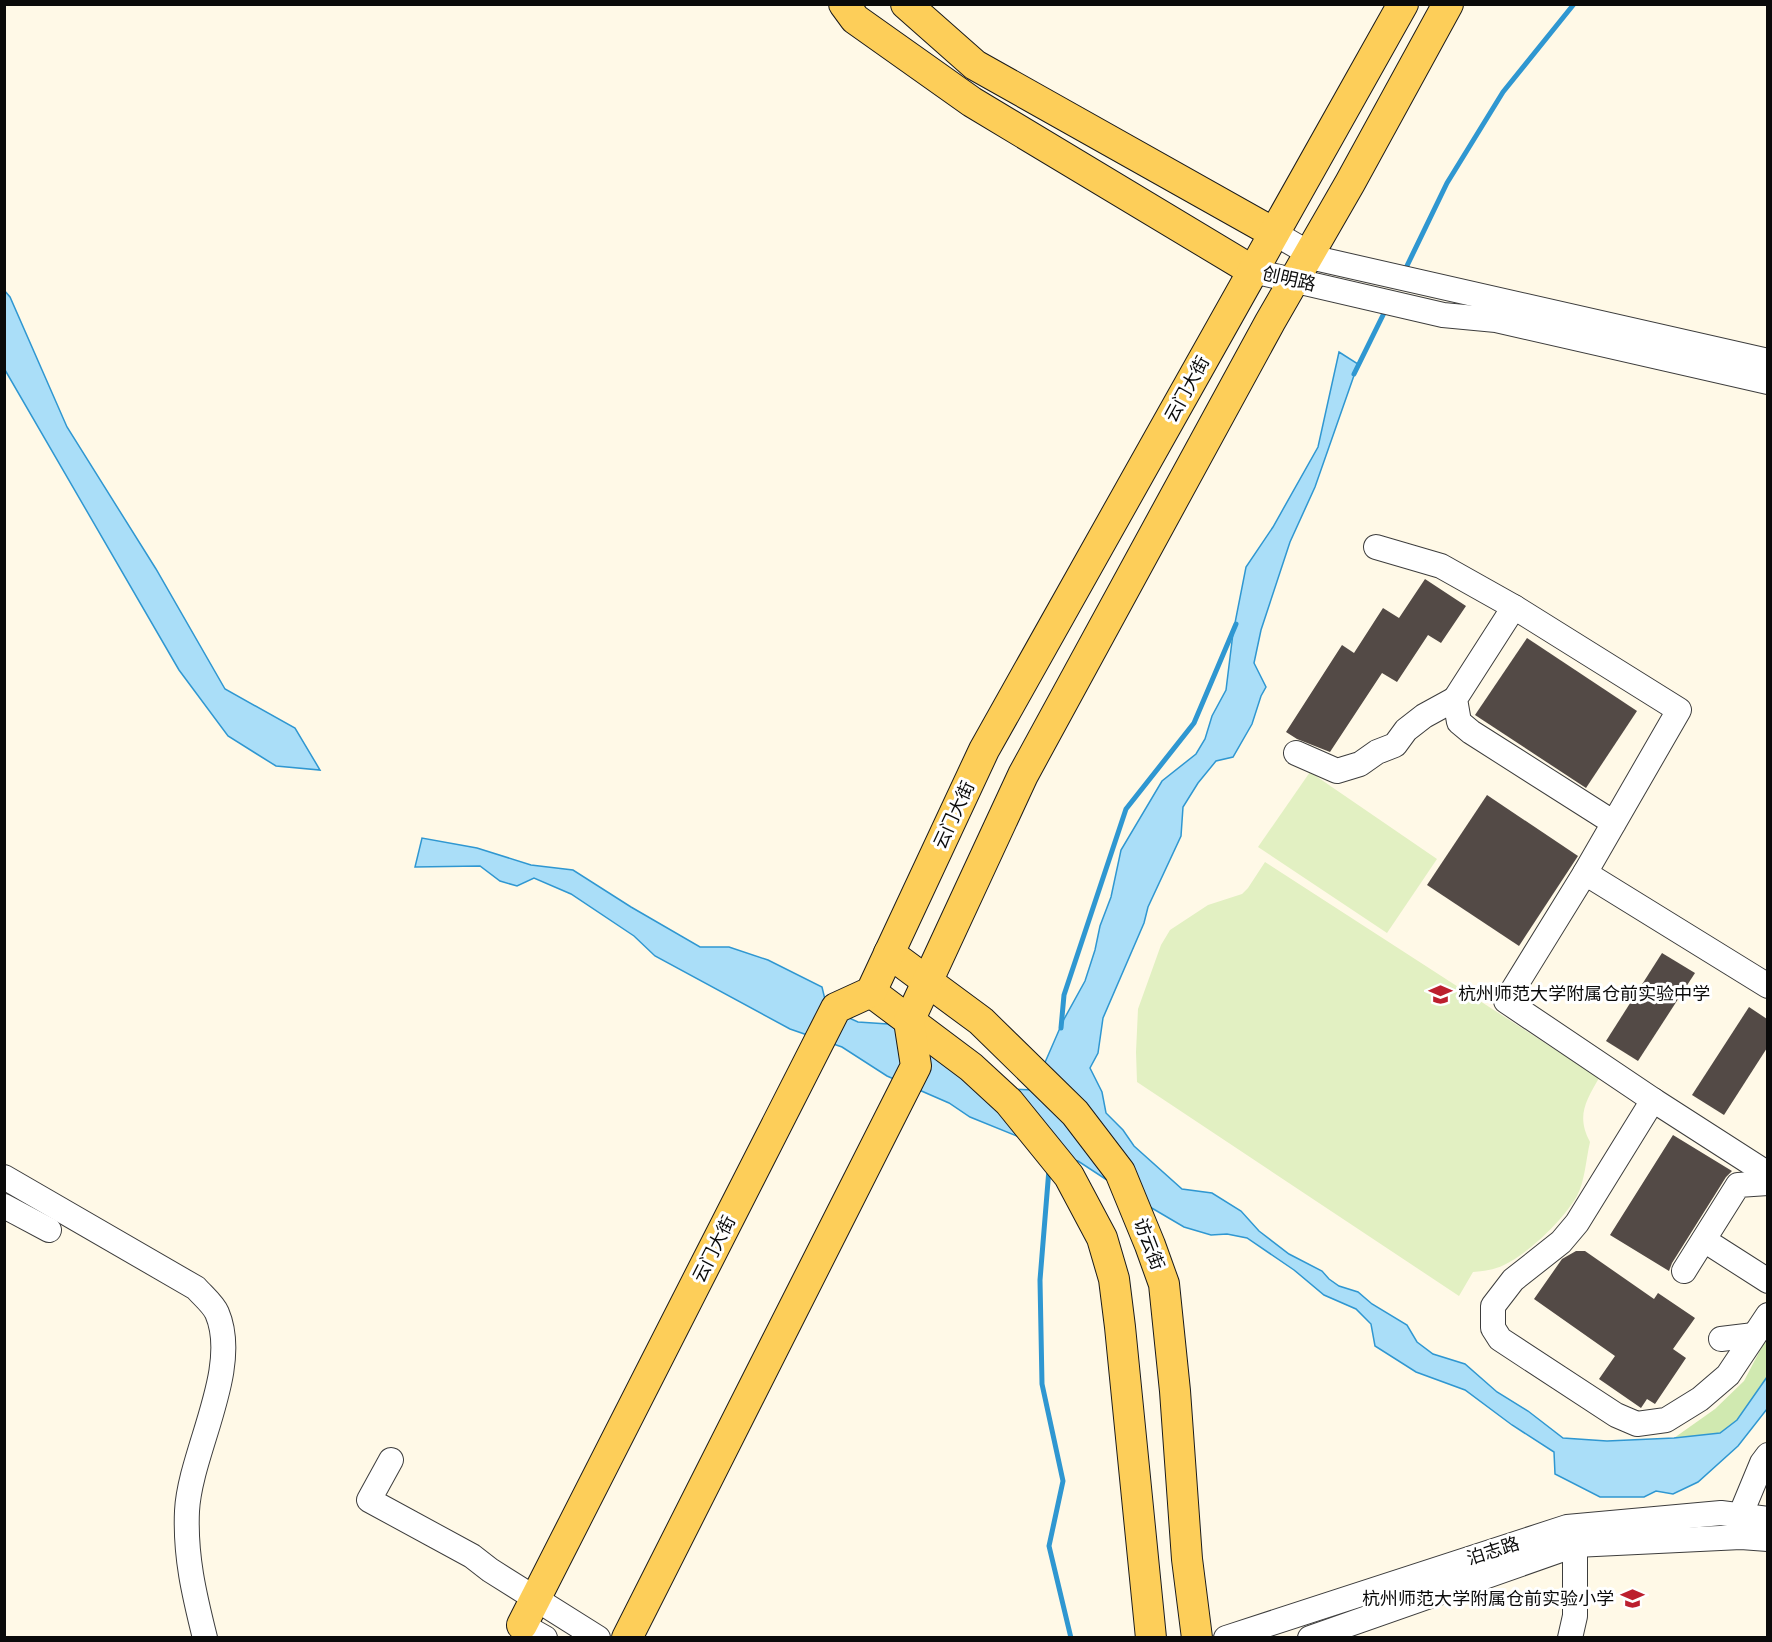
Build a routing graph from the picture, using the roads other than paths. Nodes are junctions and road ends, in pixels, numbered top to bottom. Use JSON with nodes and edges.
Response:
{"nodes":[{"id":1,"x":844,"y":4,"type":"edge"},
{"id":2,"x":906,"y":4,"type":"edge"},
{"id":3,"x":1403,"y":4,"type":"edge"},
{"id":4,"x":1448,"y":4,"type":"edge"},
{"id":5,"x":1274,"y":233,"type":"junction"},
{"id":6,"x":1310,"y":254,"type":"junction"},
{"id":7,"x":1253,"y":271,"type":"junction"},
{"id":8,"x":1294,"y":280,"type":"junction"},
{"id":9,"x":1767,"y":361,"type":"edge"},
{"id":10,"x":1767,"y":382,"type":"edge"},
{"id":11,"x":1376,"y":547,"type":"dead end"},
{"id":12,"x":1514,"y":608,"type":"junction"},
{"id":13,"x":1455,"y":699,"type":"junction"},
{"id":14,"x":1296,"y":753,"type":"dead end"},
{"id":15,"x":1614,"y":823,"type":"junction"},
{"id":16,"x":1585,"y":873,"type":"junction"},
{"id":17,"x":889,"y":953,"type":"junction"},
{"id":18,"x":927,"y":981,"type":"junction"},
{"id":19,"x":1767,"y":986,"type":"edge"},
{"id":20,"x":871,"y":992,"type":"junction"},
{"id":21,"x":909,"y":1021,"type":"junction"},
{"id":22,"x":1653,"y":1100,"type":"junction"},
{"id":23,"x":1767,"y":1174,"type":"edge"},
{"id":24,"x":4,"y":1177,"type":"edge"},
{"id":25,"x":1767,"y":1183,"type":"edge"},
{"id":26,"x":4,"y":1206,"type":"edge"},
{"id":27,"x":49,"y":1230,"type":"dead end"},
{"id":28,"x":1704,"y":1240,"type":"junction"},
{"id":29,"x":1684,"y":1271,"type":"dead end"},
{"id":30,"x":1767,"y":1281,"type":"edge"},
{"id":31,"x":1761,"y":1325,"type":"edge"},
{"id":32,"x":1721,"y":1339,"type":"dead end"},
{"id":33,"x":1767,"y":1455,"type":"edge"},
{"id":34,"x":391,"y":1460,"type":"dead end"},
{"id":35,"x":1740,"y":1515,"type":"junction"},
{"id":36,"x":1767,"y":1520,"type":"edge"},
{"id":37,"x":1767,"y":1539,"type":"edge"},
{"id":38,"x":1575,"y":1545,"type":"junction"},
{"id":39,"x":536,"y":1598,"type":"junction"},
{"id":40,"x":534,"y":1631,"type":"edge"},
{"id":41,"x":205,"y":1638,"type":"edge"},
{"id":42,"x":598,"y":1638,"type":"edge"},
{"id":43,"x":627,"y":1638,"type":"edge"},
{"id":44,"x":1152,"y":1638,"type":"edge"},
{"id":45,"x":1197,"y":1638,"type":"edge"},
{"id":46,"x":1226,"y":1638,"type":"edge"},
{"id":47,"x":1310,"y":1638,"type":"edge"},
{"id":48,"x":1570,"y":1638,"type":"edge"}],
"edges":[{"from":1,"to":7,"type":"main road","name":"创明路"},
{"from":2,"to":5,"type":"main road","name":"创明路"},
{"from":3,"to":5,"type":"main road","name":"云门大街"},
{"from":4,"to":6,"type":"main road"},
{"from":5,"to":6,"type":"street","name":"创明路"},
{"from":5,"to":7,"type":"main road","name":"云门大街"},
{"from":6,"to":8,"type":"main road"},
{"from":6,"to":9,"type":"street","name":"创明路"},
{"from":7,"to":8,"type":"street","name":"创明路"},
{"from":7,"to":17,"type":"main road","name":"云门大街"},
{"from":8,"to":10,"type":"street","name":"创明路"},
{"from":8,"to":18,"type":"main road"},
{"from":11,"to":12,"type":"street"},
{"from":12,"to":13,"type":"street"},
{"from":12,"to":15,"type":"street"},
{"from":13,"to":14,"type":"street"},
{"from":13,"to":15,"type":"street"},
{"from":15,"to":16,"type":"street"},
{"from":16,"to":19,"type":"street"},
{"from":16,"to":22,"type":"street"},
{"from":17,"to":18,"type":"main road","name":"访云街"},
{"from":17,"to":20,"type":"main road","name":"云门大街"},
{"from":18,"to":21,"type":"main road"},
{"from":18,"to":45,"type":"main road","name":"访云街"},
{"from":20,"to":21,"type":"main road"},
{"from":20,"to":39,"type":"main road","name":"云门大街"},
{"from":21,"to":43,"type":"main road"},
{"from":21,"to":44,"type":"main road"},
{"from":22,"to":23,"type":"street"},
{"from":22,"to":31,"type":"street"},
{"from":24,"to":41,"type":"street"},
{"from":25,"to":28,"type":"street"},
{"from":26,"to":27,"type":"street"},
{"from":28,"to":29,"type":"street"},
{"from":28,"to":30,"type":"street"},
{"from":31,"to":32,"type":"street"},
{"from":33,"to":35,"type":"street"},
{"from":34,"to":39,"type":"street"},
{"from":35,"to":36,"type":"street","name":"泊志路"},
{"from":35,"to":46,"type":"street","name":"泊志路"},
{"from":37,"to":38,"type":"street","name":"泊志路"},
{"from":38,"to":47,"type":"street","name":"泊志路"},
{"from":38,"to":48,"type":"street"},
{"from":39,"to":40,"type":"main road","name":"云门大街"},
{"from":39,"to":42,"type":"street"}]}
